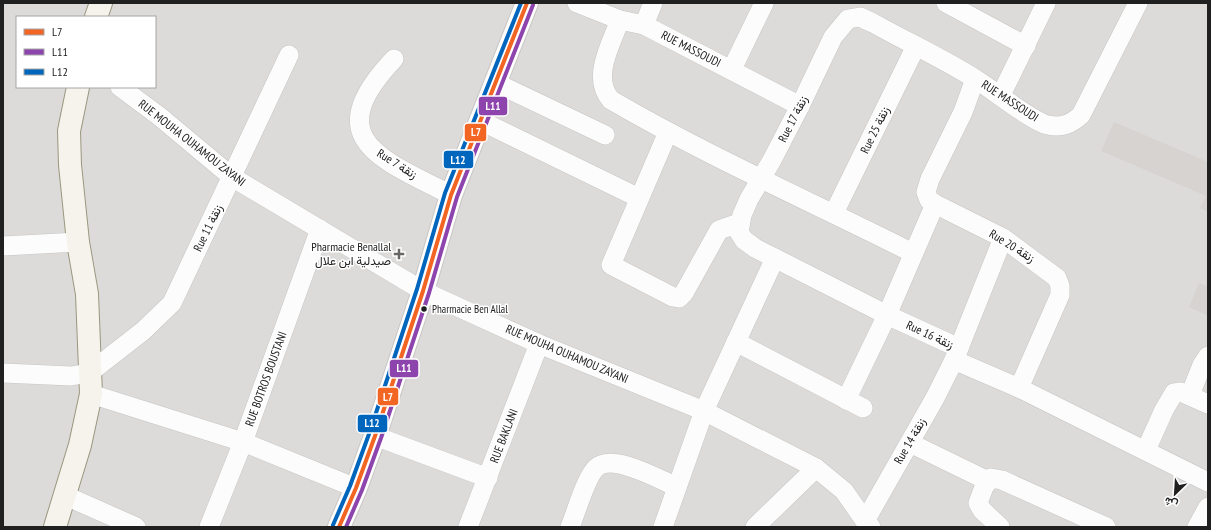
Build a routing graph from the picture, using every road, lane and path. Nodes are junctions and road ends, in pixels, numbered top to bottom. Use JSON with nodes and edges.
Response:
{"nodes":[{"id":1,"x":100,"y":3,"type":"edge"},
{"id":2,"x":527,"y":3,"type":"edge"},
{"id":3,"x":577,"y":3,"type":"edge"},
{"id":4,"x":653,"y":3,"type":"edge"},
{"id":5,"x":764,"y":3,"type":"edge"},
{"id":6,"x":946,"y":3,"type":"edge"},
{"id":7,"x":1046,"y":3,"type":"edge"},
{"id":8,"x":1138,"y":3,"type":"edge"},
{"id":9,"x":96,"y":16,"type":"edge"},
{"id":10,"x":620,"y":20,"type":"junction"},
{"id":11,"x":644,"y":25,"type":"junction"},
{"id":12,"x":833,"y":37,"type":"joint"},
{"id":13,"x":916,"y":46,"type":"junction"},
{"id":14,"x":1026,"y":46,"type":"junction"},
{"id":15,"x":289,"y":55,"type":"dead end"},
{"id":16,"x":394,"y":59,"type":"dead end"},
{"id":17,"x":732,"y":69,"type":"junction"},
{"id":18,"x":975,"y":79,"type":"junction"},
{"id":19,"x":494,"y":82,"type":"junction"},
{"id":20,"x":78,"y":88,"type":"edge"},
{"id":21,"x":121,"y":88,"type":"edge"},
{"id":22,"x":1001,"y":95,"type":"junction"},
{"id":23,"x":800,"y":106,"type":"junction"},
{"id":24,"x":479,"y":120,"type":"junction"},
{"id":25,"x":668,"y":132,"type":"junction"},
{"id":26,"x":605,"y":135,"type":"dead end"},
{"id":27,"x":232,"y":177,"type":"junction"},
{"id":28,"x":760,"y":180,"type":"junction"},
{"id":29,"x":451,"y":195,"type":"junction"},
{"id":30,"x":639,"y":198,"type":"junction"},
{"id":31,"x":935,"y":204,"type":"junction"},
{"id":32,"x":834,"y":213,"type":"junction"},
{"id":33,"x":739,"y":223,"type":"junction"},
{"id":34,"x":320,"y":230,"type":"junction"},
{"id":35,"x":1003,"y":238,"type":"junction"},
{"id":36,"x":78,"y":242,"type":"junction"},
{"id":37,"x":3,"y":246,"type":"edge"},
{"id":38,"x":913,"y":253,"type":"junction"},
{"id":39,"x":775,"y":258,"type":"junction"},
{"id":40,"x":423,"y":291,"type":"junction"},
{"id":41,"x":887,"y":315,"type":"junction"},
{"id":42,"x":736,"y":342,"type":"junction"},
{"id":43,"x":539,"y":344,"type":"junction"},
{"id":44,"x":956,"y":354,"type":"junction"},
{"id":45,"x":1208,"y":356,"type":"edge"},
{"id":46,"x":3,"y":373,"type":"edge"},
{"id":47,"x":90,"y":383,"type":"junction"},
{"id":48,"x":1019,"y":388,"type":"junction"},
{"id":49,"x":1190,"y":395,"type":"junction"},
{"id":50,"x":846,"y":400,"type":"junction"},
{"id":51,"x":1208,"y":404,"type":"edge"},
{"id":52,"x":863,"y":408,"type":"dead end"},
{"id":53,"x":704,"y":411,"type":"junction"},
{"id":54,"x":375,"y":436,"type":"junction"},
{"id":55,"x":243,"y":442,"type":"junction"},
{"id":56,"x":910,"y":443,"type":"junction"},
{"id":57,"x":1146,"y":450,"type":"junction"},
{"id":58,"x":816,"y":468,"type":"junction"},
{"id":59,"x":488,"y":478,"type":"junction"},
{"id":60,"x":988,"y":481,"type":"junction"},
{"id":61,"x":1208,"y":482,"type":"edge"},
{"id":62,"x":677,"y":487,"type":"junction"},
{"id":63,"x":356,"y":488,"type":"junction"},
{"id":64,"x":66,"y":496,"type":"junction"},
{"id":65,"x":1208,"y":506,"type":"edge"},
{"id":66,"x":868,"y":524,"type":"edge"},
{"id":67,"x":759,"y":526,"type":"edge"},
{"id":68,"x":1103,"y":526,"type":"edge"},
{"id":69,"x":56,"y":527,"type":"edge"},
{"id":70,"x":136,"y":527,"type":"edge"},
{"id":71,"x":209,"y":527,"type":"edge"},
{"id":72,"x":339,"y":527,"type":"edge"},
{"id":73,"x":468,"y":527,"type":"edge"},
{"id":74,"x":570,"y":527,"type":"edge"},
{"id":75,"x":663,"y":527,"type":"edge"},
{"id":76,"x":1000,"y":527,"type":"edge"},
{"id":77,"x":1198,"y":527,"type":"edge"}],
"edges":[{"from":1,"to":9,"type":"main road"},
{"from":2,"to":19,"type":"street"},
{"from":3,"to":10,"type":"street","name":"RUE MASSOUDI"},
{"from":4,"to":11,"type":"street"},
{"from":5,"to":17,"type":"street"},
{"from":6,"to":14,"type":"street"},
{"from":7,"to":14,"type":"street"},
{"from":8,"to":22,"type":"street","name":"RUE MASSOUDI"},
{"from":10,"to":11,"type":"street","name":"RUE MASSOUDI"},
{"from":10,"to":25,"type":"street"},
{"from":11,"to":17,"type":"street","name":"RUE MASSOUDI"},
{"from":12,"to":13,"type":"street","name":"RUE MASSOUDI"},
{"from":12,"to":23,"type":"street","name":"Rue 17 زنقة"},
{"from":13,"to":18,"type":"street","name":"RUE MASSOUDI"},
{"from":13,"to":32,"type":"street","name":"Rue 25 زنقة"},
{"from":14,"to":22,"type":"street"},
{"from":15,"to":27,"type":"street","name":"Rue 11 زنقة"},
{"from":16,"to":29,"type":"street","name":"Rue 7 زنقة"},
{"from":17,"to":23,"type":"street","name":"RUE MASSOUDI"},
{"from":18,"to":22,"type":"street","name":"RUE MASSOUDI"},
{"from":18,"to":31,"type":"street"},
{"from":19,"to":24,"type":"street"},
{"from":19,"to":26,"type":"street"},
{"from":20,"to":36,"type":"main road"},
{"from":21,"to":27,"type":"street","name":"RUE MOUHA OUHAMOU ZAYANI"},
{"from":23,"to":28,"type":"street","name":"Rue 17 زنقة"},
{"from":24,"to":29,"type":"street"},
{"from":24,"to":30,"type":"street"},
{"from":25,"to":28,"type":"street"},
{"from":25,"to":30,"type":"street"},
{"from":27,"to":34,"type":"street","name":"RUE MOUHA OUHAMOU ZAYANI"},
{"from":27,"to":47,"type":"street","name":"Rue 11 زنقة"},
{"from":28,"to":32,"type":"street"},
{"from":28,"to":33,"type":"street","name":"Rue 17 زنقة"},
{"from":29,"to":40,"type":"street"},
{"from":30,"to":33,"type":"street"},
{"from":31,"to":35,"type":"street","name":"Rue 20 زنقة"},
{"from":31,"to":38,"type":"street"},
{"from":32,"to":38,"type":"street"},
{"from":33,"to":39,"type":"street","name":"Rue 16 زنقة"},
{"from":34,"to":40,"type":"street","name":"RUE MOUHA OUHAMOU ZAYANI"},
{"from":34,"to":55,"type":"street","name":"RUE BOTROS BOUSTANI"},
{"from":35,"to":44,"type":"street","name":"Rue 14 زنقة"},
{"from":35,"to":48,"type":"street","name":"Rue 20 زنقة"},
{"from":36,"to":37,"type":"street"},
{"from":36,"to":47,"type":"main road"},
{"from":38,"to":41,"type":"street"},
{"from":39,"to":41,"type":"street","name":"Rue 16 زنقة"},
{"from":39,"to":42,"type":"street"},
{"from":40,"to":43,"type":"street","name":"RUE MOUHA OUHAMOU ZAYANI"},
{"from":40,"to":54,"type":"street"},
{"from":41,"to":44,"type":"street","name":"Rue 16 زنقة"},
{"from":41,"to":50,"type":"street"},
{"from":42,"to":50,"type":"street"},
{"from":42,"to":53,"type":"street"},
{"from":43,"to":53,"type":"street","name":"RUE MOUHA OUHAMOU ZAYANI"},
{"from":43,"to":59,"type":"street","name":"RUE BAKLANI"},
{"from":44,"to":48,"type":"street","name":"Rue 16 زنقة"},
{"from":44,"to":56,"type":"street","name":"Rue 14 زنقة"},
{"from":45,"to":49,"type":"street"},
{"from":46,"to":47,"type":"street"},
{"from":47,"to":55,"type":"street"},
{"from":47,"to":64,"type":"main road"},
{"from":48,"to":57,"type":"street","name":"Rue 16 زنقة"},
{"from":49,"to":51,"type":"street"},
{"from":49,"to":57,"type":"street"},
{"from":50,"to":52,"type":"street"},
{"from":53,"to":58,"type":"street","name":"RUE MOUHA OUHAMOU ZAYANI"},
{"from":53,"to":62,"type":"street"},
{"from":54,"to":59,"type":"street"},
{"from":54,"to":63,"type":"street"},
{"from":55,"to":63,"type":"street"},
{"from":55,"to":71,"type":"street","name":"RUE BOTROS BOUSTANI"},
{"from":56,"to":60,"type":"street"},
{"from":56,"to":66,"type":"street","name":"Rue 14 زنقة"},
{"from":57,"to":61,"type":"street","name":"Rue 16 زنقة"},
{"from":58,"to":66,"type":"street","name":"RUE MOUHA OUHAMOU ZAYANI"},
{"from":58,"to":67,"type":"street"},
{"from":59,"to":73,"type":"street","name":"RUE BAKLANI"},
{"from":60,"to":68,"type":"street"},
{"from":60,"to":76,"type":"street"},
{"from":62,"to":74,"type":"street"},
{"from":62,"to":75,"type":"street"},
{"from":63,"to":72,"type":"street"},
{"from":64,"to":69,"type":"main road"},
{"from":64,"to":70,"type":"street"},
{"from":65,"to":77,"type":"street"}]}
